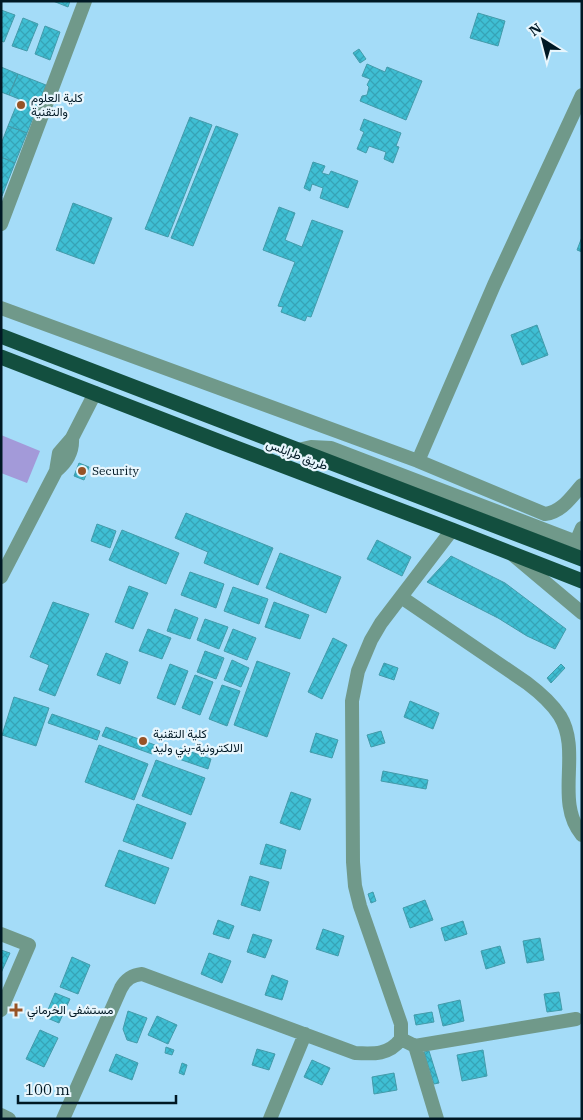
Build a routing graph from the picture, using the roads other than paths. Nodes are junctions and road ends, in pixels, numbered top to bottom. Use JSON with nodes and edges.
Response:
{"nodes":[{"id":1,"x":85,"y":1,"type":"edge"},
{"id":2,"x":582,"y":96,"type":"edge"},
{"id":3,"x":1,"y":224,"type":"edge"},
{"id":4,"x":1,"y":308,"type":"edge"},
{"id":5,"x":1,"y":336,"type":"edge"},
{"id":6,"x":1,"y":356,"type":"edge"},
{"id":7,"x":95,"y":393,"type":"junction"},
{"id":8,"x":298,"y":450,"type":"junction"},
{"id":9,"x":418,"y":460,"type":"junction"},
{"id":10,"x":582,"y":485,"type":"edge"},
{"id":11,"x":582,"y":528,"type":"edge"},
{"id":12,"x":452,"y":530,"type":"junction"},
{"id":13,"x":579,"y":543,"type":"edge"},
{"id":14,"x":508,"y":552,"type":"junction"},
{"id":15,"x":582,"y":559,"type":"edge"},
{"id":16,"x":1,"y":577,"type":"edge"},
{"id":17,"x":582,"y":581,"type":"edge"},
{"id":18,"x":401,"y":597,"type":"junction"},
{"id":19,"x":582,"y":613,"type":"edge"},
{"id":20,"x":582,"y":835,"type":"edge"},
{"id":21,"x":1,"y":934,"type":"edge"},
{"id":22,"x":1,"y":1010,"type":"edge"},
{"id":23,"x":576,"y":1019,"type":"dead end"},
{"id":24,"x":306,"y":1034,"type":"junction"},
{"id":25,"x":401,"y":1039,"type":"junction"},
{"id":26,"x":415,"y":1046,"type":"junction"},
{"id":27,"x":1,"y":1115,"type":"edge"},
{"id":28,"x":9,"y":1119,"type":"edge"},
{"id":29,"x":63,"y":1119,"type":"edge"},
{"id":30,"x":270,"y":1119,"type":"edge"},
{"id":31,"x":437,"y":1119,"type":"edge"}],
"edges":[{"from":1,"to":3,"type":"street"},
{"from":2,"to":9,"type":"street"},
{"from":4,"to":9,"type":"street"},
{"from":5,"to":8,"type":"highway"},
{"from":6,"to":7,"type":"highway","name":"طريق طرابلس"},
{"from":7,"to":12,"type":"highway","name":"طريق طرابلس"},
{"from":7,"to":16,"type":"street"},
{"from":8,"to":13,"type":"street"},
{"from":8,"to":15,"type":"highway"},
{"from":9,"to":10,"type":"street"},
{"from":11,"to":13,"type":"street"},
{"from":12,"to":14,"type":"highway","name":"طريق طرابلس"},
{"from":12,"to":18,"type":"street"},
{"from":14,"to":17,"type":"highway","name":"طريق طرابلس"},
{"from":14,"to":19,"type":"street"},
{"from":18,"to":20,"type":"street"},
{"from":18,"to":25,"type":"street"},
{"from":21,"to":22,"type":"street"},
{"from":23,"to":26,"type":"street"},
{"from":24,"to":25,"type":"street"},
{"from":24,"to":29,"type":"street"},
{"from":24,"to":30,"type":"street"},
{"from":25,"to":26,"type":"street"},
{"from":26,"to":31,"type":"street"},
{"from":27,"to":28,"type":"street"}]}
